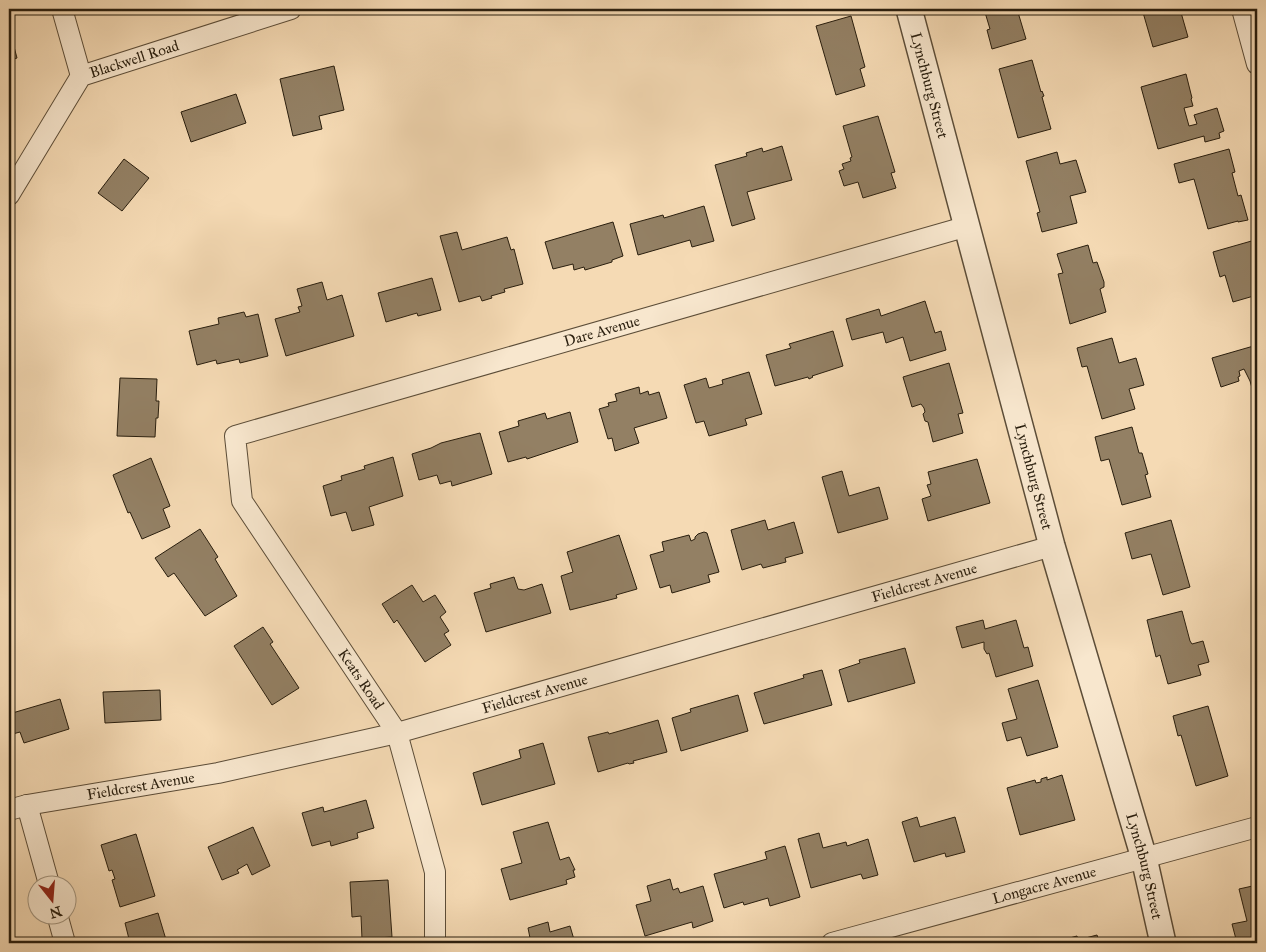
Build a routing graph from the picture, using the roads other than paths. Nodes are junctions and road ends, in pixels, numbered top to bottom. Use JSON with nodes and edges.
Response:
{"nodes":[{"id":1,"x":62,"y":9,"type":"edge"},
{"id":2,"x":291,"y":9,"type":"edge"},
{"id":3,"x":909,"y":9,"type":"edge"},
{"id":4,"x":1242,"y":9,"type":"edge"},
{"id":5,"x":1257,"y":64,"type":"edge"},
{"id":6,"x":80,"y":76,"type":"junction"},
{"id":7,"x":9,"y":195,"type":"edge"},
{"id":8,"x":968,"y":226,"type":"junction"},
{"id":9,"x":235,"y":436,"type":"joint"},
{"id":10,"x":1052,"y":546,"type":"junction"},
{"id":11,"x":397,"y":732,"type":"junction"},
{"id":12,"x":18,"y":807,"type":"edge"},
{"id":13,"x":1257,"y":827,"type":"edge"},
{"id":14,"x":1144,"y":858,"type":"junction"},
{"id":15,"x":45,"y":874,"type":"edge"},
{"id":16,"x":60,"y":924,"type":"edge"},
{"id":17,"x":65,"y":943,"type":"edge"},
{"id":18,"x":435,"y":943,"type":"edge"},
{"id":19,"x":832,"y":943,"type":"edge"},
{"id":20,"x":1163,"y":943,"type":"edge"}],
"edges":[{"from":1,"to":6,"type":"street"},
{"from":2,"to":6,"type":"street","name":"Blackwell Road"},
{"from":3,"to":8,"type":"street","name":"Lynchburg Street"},
{"from":4,"to":5,"type":"street"},
{"from":6,"to":7,"type":"street","name":"Blackwell Road"},
{"from":8,"to":9,"type":"street","name":"Dare Avenue"},
{"from":8,"to":10,"type":"street","name":"Lynchburg Street"},
{"from":9,"to":11,"type":"street","name":"Keats Road"},
{"from":10,"to":11,"type":"street","name":"Fieldcrest Avenue"},
{"from":10,"to":14,"type":"street","name":"Lynchburg Street"},
{"from":11,"to":12,"type":"street","name":"Fieldcrest Avenue"},
{"from":11,"to":18,"type":"street","name":"Keats Road"},
{"from":12,"to":15,"type":"street"},
{"from":13,"to":14,"type":"street","name":"Longacre Avenue"},
{"from":14,"to":19,"type":"street","name":"Longacre Avenue"},
{"from":14,"to":20,"type":"street","name":"Lynchburg Street"},
{"from":16,"to":17,"type":"street"}]}
